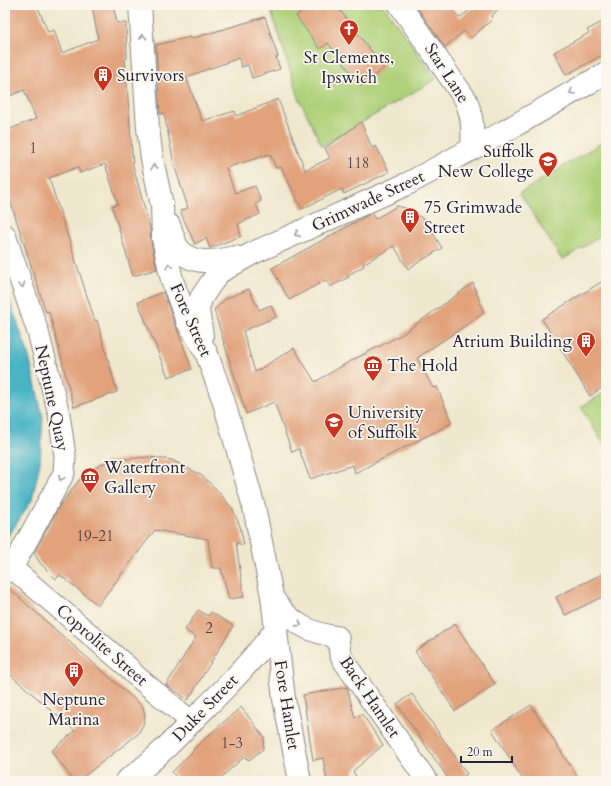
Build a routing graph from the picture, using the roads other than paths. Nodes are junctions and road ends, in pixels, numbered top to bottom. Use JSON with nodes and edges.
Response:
{"nodes":[{"id":1,"x":140,"y":5,"type":"edge"},
{"id":2,"x":400,"y":5,"type":"edge"},
{"id":3,"x":606,"y":73,"type":"edge"},
{"id":4,"x":472,"y":149,"type":"junction"},
{"id":5,"x":162,"y":205,"type":"junction"},
{"id":6,"x":5,"y":235,"type":"edge"},
{"id":7,"x":253,"y":253,"type":"junction"},
{"id":8,"x":206,"y":352,"type":"junction"},
{"id":9,"x":8,"y":571,"type":"edge"},
{"id":10,"x":272,"y":596,"type":"junction"},
{"id":11,"x":276,"y":629,"type":"junction"},
{"id":12,"x":192,"y":722,"type":"junction"},
{"id":13,"x":126,"y":781,"type":"edge"},
{"id":14,"x":300,"y":781,"type":"edge"},
{"id":15,"x":428,"y":781,"type":"edge"}],
"edges":[{"from":5,"to":1,"type":"main road","name":"Fore Street","one_way":true},
{"from":2,"to":4,"type":"main road","name":"Star Lane"},
{"from":3,"to":4,"type":"main road","name":"Grimwade Street","one_way":true},
{"from":4,"to":7,"type":"main road","name":"Grimwade Street","one_way":true},
{"from":5,"to":7,"type":"main road","name":"Grimwade Street"},
{"from":8,"to":5,"type":"main road","name":"Fore Street","one_way":true},
{"from":6,"to":9,"type":"street","name":"Neptune Quay","one_way":true},
{"from":7,"to":8,"type":"main road","name":"Grimwade Street"},
{"from":8,"to":10,"type":"main road","name":"Fore Street"},
{"from":9,"to":12,"type":"street","name":"Coprolite Street"},
{"from":10,"to":11,"type":"main road","name":"Fore Street"},
{"from":10,"to":15,"type":"street","name":"Back Hamlet","one_way":true},
{"from":11,"to":12,"type":"main road","name":"Duke Street"},
{"from":11,"to":14,"type":"main road","name":"Fore Hamlet"},
{"from":12,"to":13,"type":"main road","name":"Duke Street"}]}
